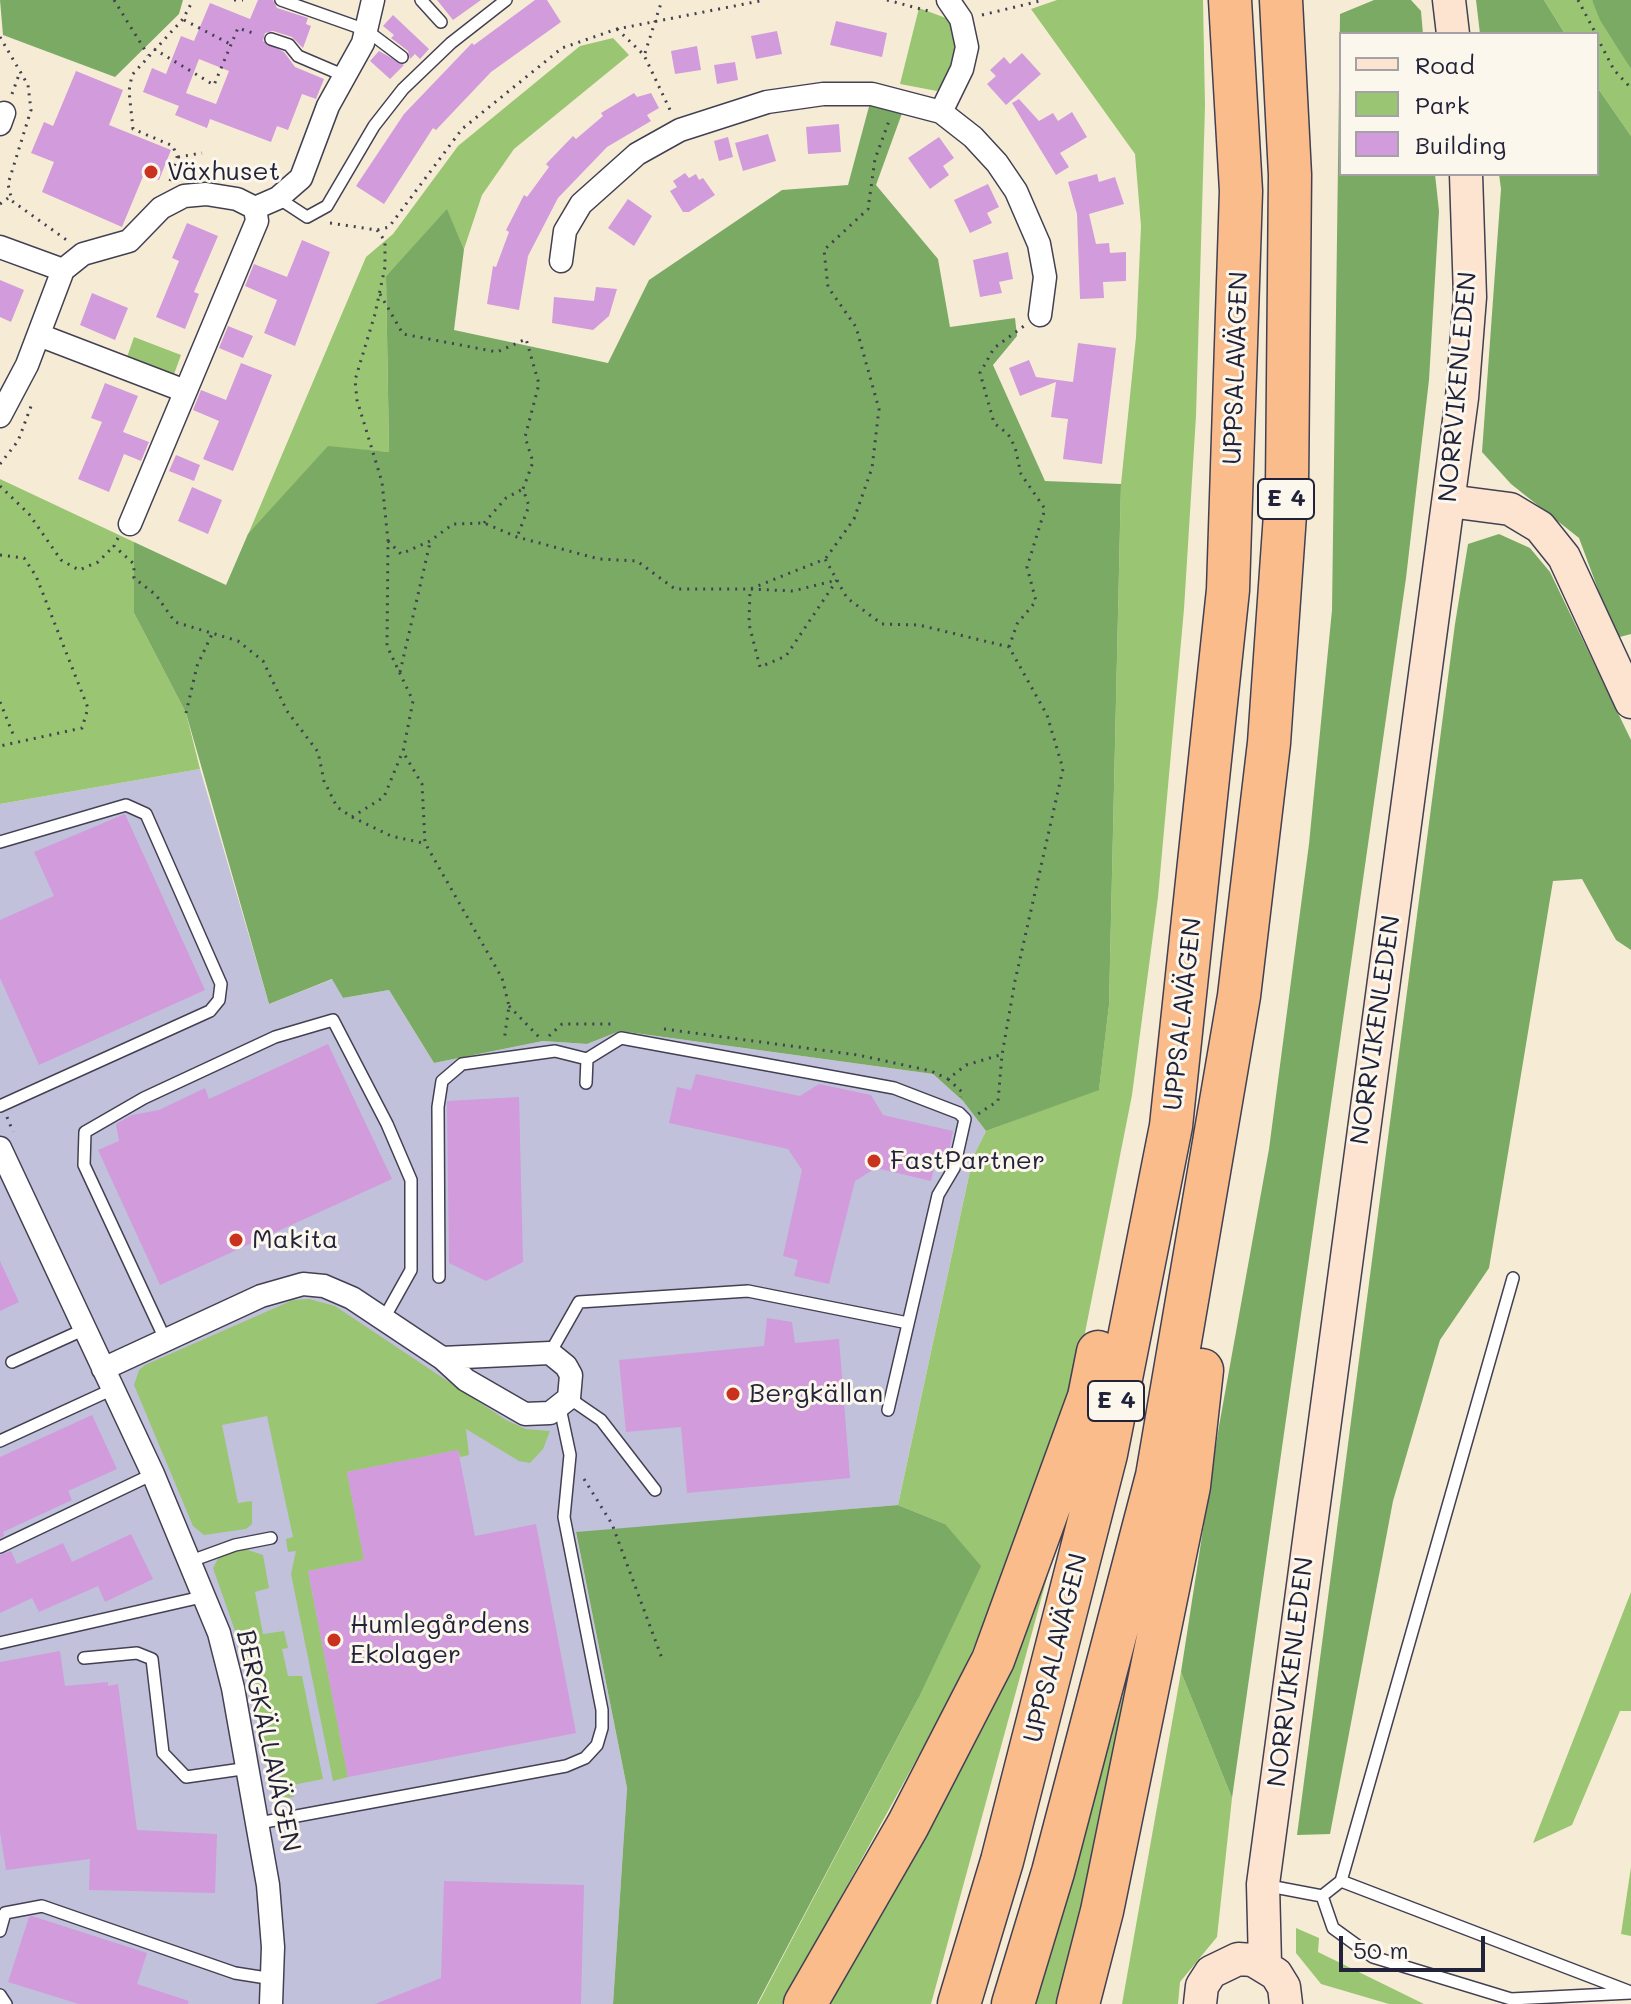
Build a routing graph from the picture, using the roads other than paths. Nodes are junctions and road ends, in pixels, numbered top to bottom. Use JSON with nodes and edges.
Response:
{"nodes":[{"id":1,"x":281,"y":0,"type":"edge"},
{"id":2,"x":373,"y":0,"type":"edge"},
{"id":3,"x":421,"y":0,"type":"edge"},
{"id":4,"x":506,"y":0,"type":"edge"},
{"id":5,"x":1230,"y":0,"type":"edge"},
{"id":6,"x":1281,"y":0,"type":"edge"},
{"id":7,"x":1449,"y":0,"type":"edge"},
{"id":8,"x":955,"y":9,"type":"edge"},
{"id":9,"x":441,"y":22,"type":"dead end"},
{"id":10,"x":366,"y":30,"type":"junction"},
{"id":11,"x":1453,"y":32,"type":"edge"},
{"id":12,"x":271,"y":39,"type":"road end"},
{"id":13,"x":402,"y":57,"type":"dead end"},
{"id":14,"x":345,"y":76,"type":"junction"},
{"id":15,"x":941,"y":112,"type":"junction"},
{"id":16,"x":1466,"y":176,"type":"edge"},
{"id":17,"x":278,"y":198,"type":"junction"},
{"id":18,"x":255,"y":208,"type":"junction"},
{"id":19,"x":0,"y":247,"type":"edge"},
{"id":20,"x":561,"y":261,"type":"dead end"},
{"id":21,"x":63,"y":270,"type":"junction"},
{"id":22,"x":1040,"y":315,"type":"road end"},
{"id":23,"x":39,"y":335,"type":"junction"},
{"id":24,"x":185,"y":391,"type":"junction"},
{"id":25,"x":0,"y":416,"type":"edge"},
{"id":26,"x":1449,"y":501,"type":"junction"},
{"id":27,"x":130,"y":524,"type":"road end"},
{"id":28,"x":1631,"y":702,"type":"edge"},
{"id":29,"x":1208,"y":785,"type":"junction"},
{"id":30,"x":0,"y":842,"type":"edge"},
{"id":31,"x":1239,"y":996,"type":"junction"},
{"id":32,"x":587,"y":1059,"type":"junction"},
{"id":33,"x":586,"y":1083,"type":"dead end"},
{"id":34,"x":0,"y":1106,"type":"edge"},
{"id":35,"x":0,"y":1148,"type":"edge"},
{"id":36,"x":439,"y":1277,"type":"dead end"},
{"id":37,"x":1513,"y":1278,"type":"dead end"},
{"id":38,"x":383,"y":1320,"type":"junction"},
{"id":39,"x":908,"y":1323,"type":"junction"},
{"id":40,"x":85,"y":1329,"type":"junction"},
{"id":41,"x":165,"y":1339,"type":"junction"},
{"id":42,"x":550,"y":1353,"type":"junction"},
{"id":43,"x":442,"y":1358,"type":"junction"},
{"id":44,"x":12,"y":1362,"type":"dead end"},
{"id":45,"x":108,"y":1379,"type":"junction"},
{"id":46,"x":565,"y":1403,"type":"junction"},
{"id":47,"x":888,"y":1410,"type":"dead end"},
{"id":48,"x":0,"y":1441,"type":"edge"},
{"id":49,"x":153,"y":1474,"type":"junction"},
{"id":50,"x":655,"y":1490,"type":"dead end"},
{"id":51,"x":271,"y":1538,"type":"dead end"},
{"id":52,"x":0,"y":1547,"type":"edge"},
{"id":53,"x":191,"y":1561,"type":"junction"},
{"id":54,"x":206,"y":1596,"type":"junction"},
{"id":55,"x":0,"y":1643,"type":"edge"},
{"id":56,"x":84,"y":1658,"type":"dead end"},
{"id":57,"x":249,"y":1768,"type":"junction"},
{"id":58,"x":259,"y":1823,"type":"junction"},
{"id":59,"x":1341,"y":1881,"type":"junction"},
{"id":60,"x":1263,"y":1884,"type":"junction"},
{"id":61,"x":1322,"y":1896,"type":"junction"},
{"id":62,"x":0,"y":1931,"type":"edge"},
{"id":63,"x":1224,"y":1963,"type":"junction"},
{"id":64,"x":273,"y":1979,"type":"junction"},
{"id":65,"x":1284,"y":1990,"type":"edge"},
{"id":66,"x":1631,"y":1992,"type":"edge"},
{"id":67,"x":0,"y":1995,"type":"edge"},
{"id":68,"x":6,"y":2004,"type":"edge"},
{"id":69,"x":271,"y":2004,"type":"edge"},
{"id":70,"x":805,"y":2004,"type":"edge"},
{"id":71,"x":959,"y":2004,"type":"edge"},
{"id":72,"x":1013,"y":2004,"type":"edge"},
{"id":73,"x":1078,"y":2004,"type":"edge"},
{"id":74,"x":1200,"y":2004,"type":"edge"}],
"edges":[{"from":1,"to":10,"type":"lane"},
{"from":2,"to":10,"type":"street"},
{"from":3,"to":9,"type":"lane"},
{"from":4,"to":17,"type":"lane"},
{"from":5,"to":29,"type":"highway","name":"UPPSALAVÄGEN","number":"E 4"},
{"from":6,"to":31,"type":"highway","name":"UPPSALAVÄGEN","number":"E 4"},
{"from":7,"to":11,"type":"main road"},
{"from":8,"to":15,"type":"street"},
{"from":10,"to":13,"type":"lane"},
{"from":10,"to":14,"type":"street"},
{"from":12,"to":14,"type":"lane"},
{"from":14,"to":17,"type":"street"},
{"from":15,"to":20,"type":"street"},
{"from":15,"to":22,"type":"street"},
{"from":16,"to":26,"type":"main road","name":"NORRVIKENLEDEN"},
{"from":17,"to":18,"type":"street"},
{"from":18,"to":21,"type":"street"},
{"from":18,"to":24,"type":"street"},
{"from":19,"to":21,"type":"street"},
{"from":21,"to":23,"type":"street"},
{"from":23,"to":24,"type":"street"},
{"from":23,"to":25,"type":"street"},
{"from":24,"to":27,"type":"street"},
{"from":26,"to":28,"type":"main road"},
{"from":26,"to":60,"type":"main road","name":"NORRVIKENLEDEN"},
{"from":29,"to":70,"type":"highway"},
{"from":29,"to":71,"type":"highway","name":"UPPSALAVÄGEN","number":"E 4"},
{"from":30,"to":34,"type":"lane"},
{"from":31,"to":72,"type":"highway","name":"UPPSALAVÄGEN","number":"E 4"},
{"from":31,"to":73,"type":"highway"},
{"from":32,"to":33,"type":"lane"},
{"from":32,"to":36,"type":"lane"},
{"from":32,"to":39,"type":"lane"},
{"from":35,"to":40,"type":"street","name":"BERGKÄLLAVÄGEN"},
{"from":37,"to":59,"type":"lane"},
{"from":38,"to":41,"type":"street"},
{"from":38,"to":41,"type":"lane"},
{"from":38,"to":43,"type":"street"},
{"from":39,"to":42,"type":"lane"},
{"from":39,"to":47,"type":"lane"},
{"from":40,"to":44,"type":"lane"},
{"from":40,"to":45,"type":"street","name":"BERGKÄLLAVÄGEN"},
{"from":41,"to":45,"type":"street"},
{"from":42,"to":43,"type":"street"},
{"from":42,"to":46,"type":"street"},
{"from":43,"to":46,"type":"street"},
{"from":45,"to":48,"type":"lane"},
{"from":45,"to":49,"type":"street","name":"BERGKÄLLAVÄGEN"},
{"from":46,"to":50,"type":"lane"},
{"from":46,"to":58,"type":"lane"},
{"from":49,"to":52,"type":"lane"},
{"from":49,"to":53,"type":"street","name":"BERGKÄLLAVÄGEN"},
{"from":51,"to":53,"type":"lane"},
{"from":53,"to":54,"type":"street","name":"BERGKÄLLAVÄGEN"},
{"from":54,"to":55,"type":"lane"},
{"from":54,"to":57,"type":"street","name":"BERGKÄLLAVÄGEN"},
{"from":56,"to":57,"type":"lane"},
{"from":57,"to":58,"type":"street","name":"BERGKÄLLAVÄGEN"},
{"from":58,"to":64,"type":"street","name":"BERGKÄLLAVÄGEN"},
{"from":59,"to":61,"type":"lane"},
{"from":59,"to":66,"type":"lane"},
{"from":60,"to":61,"type":"lane"},
{"from":60,"to":63,"type":"main road","name":"NORRVIKENLEDEN"},
{"from":60,"to":65,"type":"main road","name":"NORRVIKENLEDEN"},
{"from":61,"to":66,"type":"lane"},
{"from":62,"to":64,"type":"lane"},
{"from":63,"to":65,"type":"main road"},
{"from":63,"to":74,"type":"main road","name":"NORRVIKENLEDEN"},
{"from":64,"to":69,"type":"street","name":"BERGKÄLLAVÄGEN"},
{"from":67,"to":68,"type":"lane"}]}
